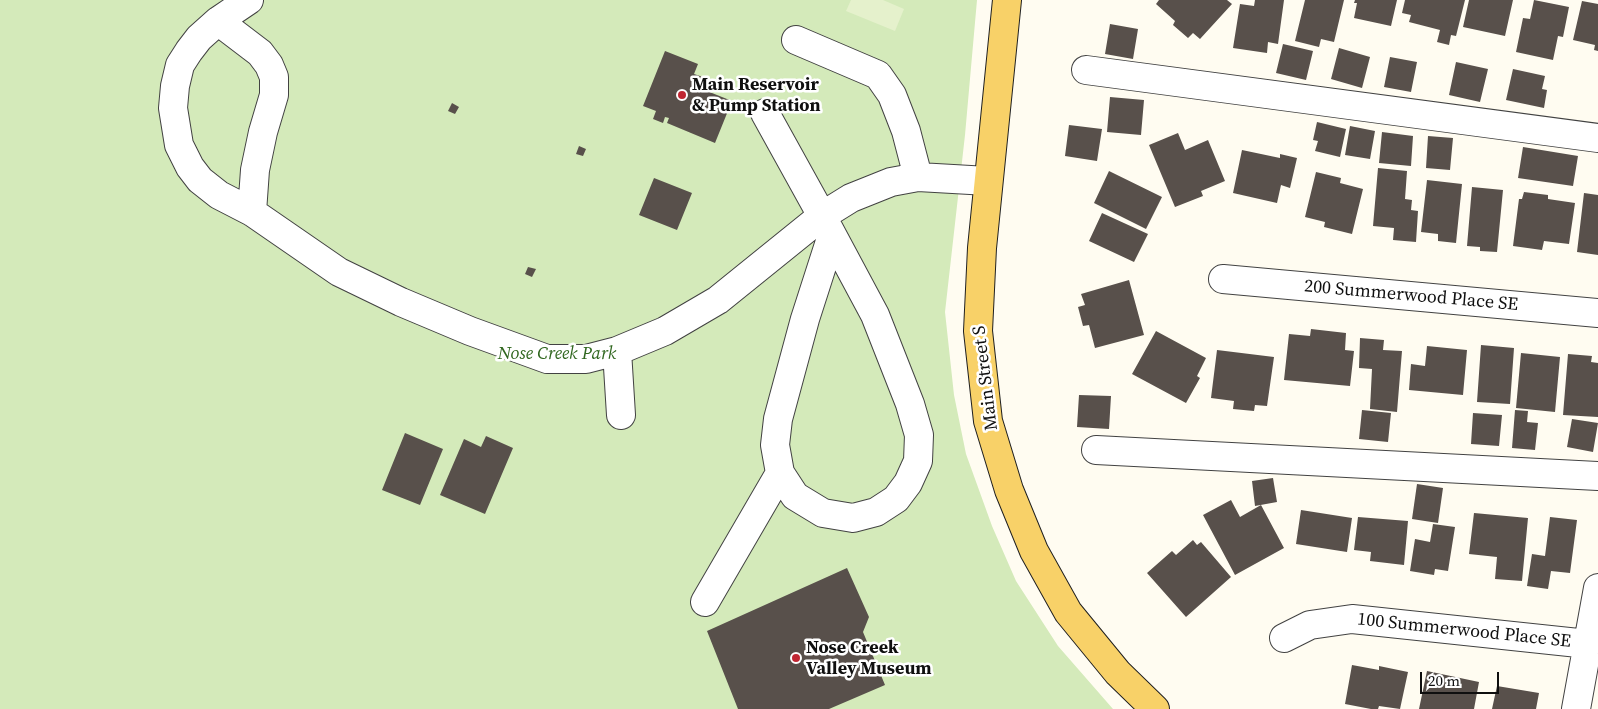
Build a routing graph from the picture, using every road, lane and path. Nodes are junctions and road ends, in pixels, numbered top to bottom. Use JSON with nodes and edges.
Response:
{"nodes":[{"id":1,"x":249,"y":0,"type":"edge"},
{"id":2,"x":1007,"y":0,"type":"edge"},
{"id":3,"x":218,"y":21,"type":"junction"},
{"id":4,"x":796,"y":40,"type":"dead end"},
{"id":5,"x":1086,"y":70,"type":"dead end"},
{"id":6,"x":765,"y":113,"type":"dead end"},
{"id":7,"x":1598,"y":138,"type":"edge"},
{"id":8,"x":918,"y":178,"type":"junction"},
{"id":9,"x":988,"y":181,"type":"junction"},
{"id":10,"x":252,"y":212,"type":"junction"},
{"id":11,"x":827,"y":226,"type":"junction"},
{"id":12,"x":1223,"y":279,"type":"dead end"},
{"id":13,"x":1598,"y":313,"type":"edge"},
{"id":14,"x":617,"y":351,"type":"junction"},
{"id":15,"x":621,"y":415,"type":"dead end"},
{"id":16,"x":1096,"y":450,"type":"dead end"},
{"id":17,"x":780,"y":473,"type":"junction"},
{"id":18,"x":1598,"y":476,"type":"edge"},
{"id":19,"x":1598,"y":588,"type":"edge"},
{"id":20,"x":705,"y":602,"type":"dead end"},
{"id":21,"x":1284,"y":638,"type":"dead end"},
{"id":22,"x":1588,"y":644,"type":"junction"},
{"id":23,"x":1154,"y":709,"type":"edge"},
{"id":24,"x":1576,"y":709,"type":"edge"}],
"edges":[{"from":1,"to":3,"type":"street"},
{"from":2,"to":9,"type":"main road","name":"Main Street S"},
{"from":3,"to":10,"type":"street"},
{"from":3,"to":10,"type":"street"},
{"from":4,"to":8,"type":"street"},
{"from":5,"to":7,"type":"street"},
{"from":6,"to":11,"type":"street"},
{"from":8,"to":9,"type":"street"},
{"from":8,"to":11,"type":"street"},
{"from":9,"to":23,"type":"main road","name":"Main Street S"},
{"from":10,"to":14,"type":"street"},
{"from":11,"to":14,"type":"street"},
{"from":11,"to":17,"type":"street"},
{"from":11,"to":17,"type":"street"},
{"from":12,"to":13,"type":"street","name":"200 Summerwood Place SE"},
{"from":14,"to":15,"type":"street"},
{"from":16,"to":18,"type":"street"},
{"from":17,"to":20,"type":"street"},
{"from":19,"to":22,"type":"street"},
{"from":21,"to":22,"type":"street","name":"100 Summerwood Place SE"},
{"from":22,"to":24,"type":"street"}]}
